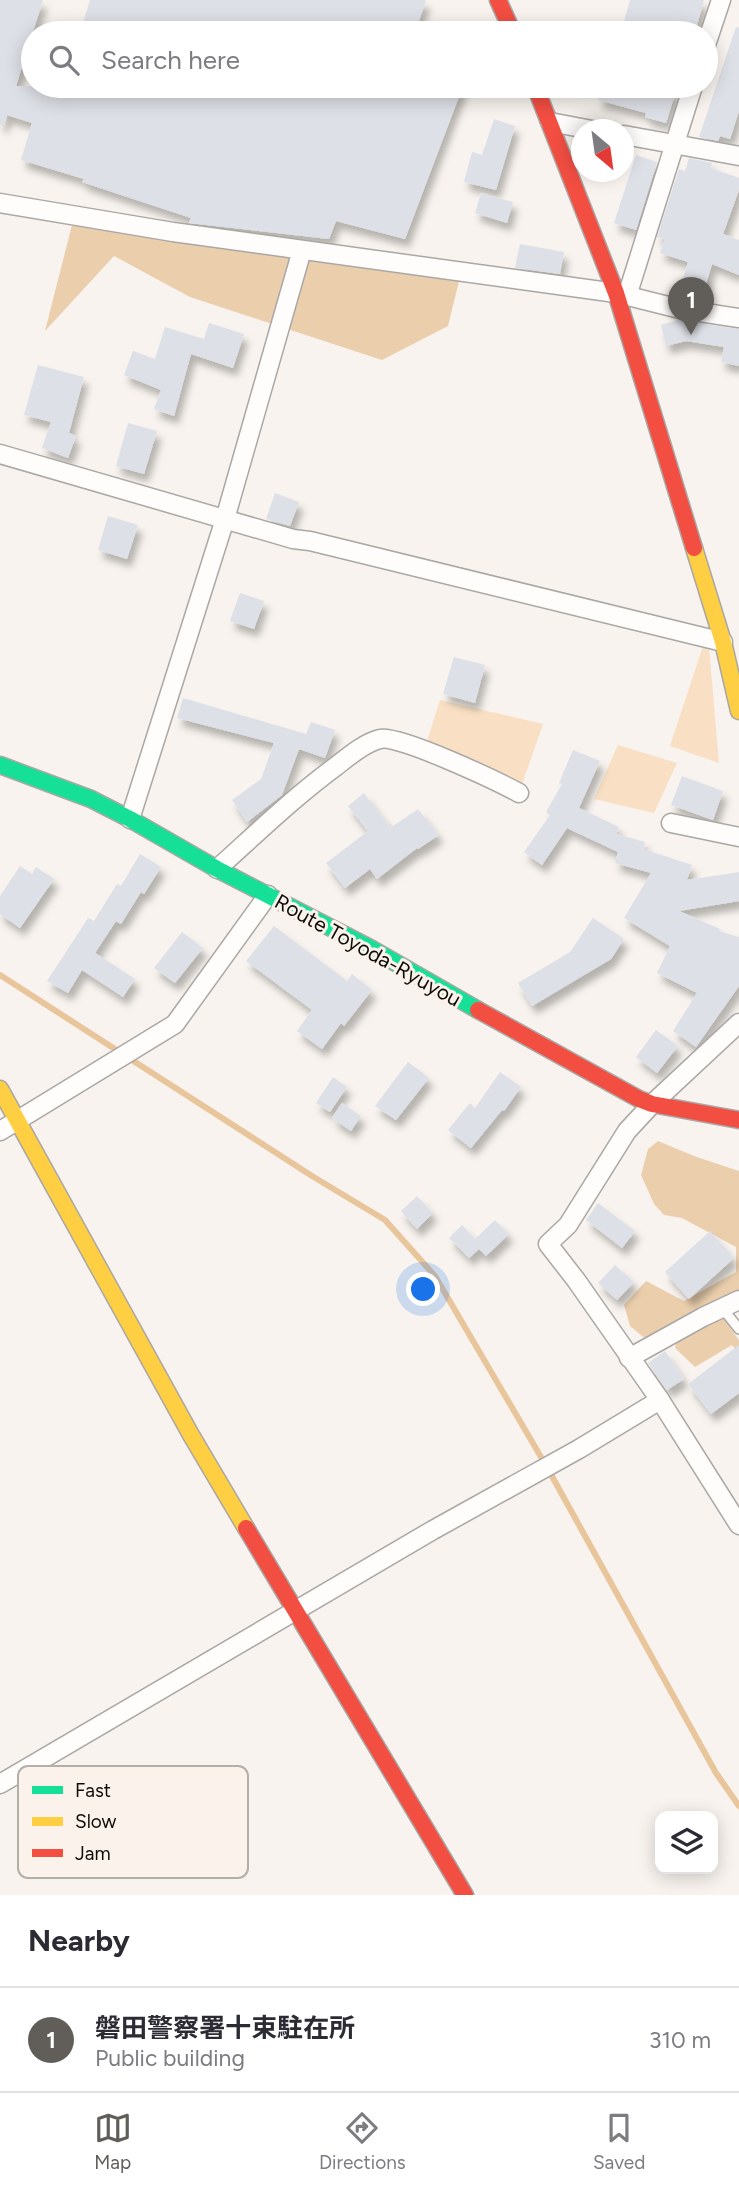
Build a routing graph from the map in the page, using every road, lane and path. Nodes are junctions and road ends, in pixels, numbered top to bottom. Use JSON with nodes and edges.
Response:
{"nodes":[{"id":1,"x":498,"y":0,"type":"edge"},
{"id":2,"x":720,"y":0,"type":"edge"},
{"id":3,"x":508,"y":21,"type":"edge"},
{"id":4,"x":713,"y":21,"type":"edge"},
{"id":5,"x":540,"y":98,"type":"edge"},
{"id":6,"x":688,"y":98,"type":"edge"},
{"id":7,"x":550,"y":122,"type":"junction"},
{"id":8,"x":571,"y":126,"type":"edge"},
{"id":9,"x":634,"y":137,"type":"edge"},
{"id":10,"x":673,"y":144,"type":"junction"},
{"id":11,"x":739,"y":156,"type":"edge"},
{"id":12,"x":0,"y":203,"type":"edge"},
{"id":13,"x":302,"y":250,"type":"junction"},
{"id":14,"x":621,"y":295,"type":"junction"},
{"id":15,"x":739,"y":318,"type":"edge"},
{"id":16,"x":0,"y":454,"type":"edge"},
{"id":17,"x":225,"y":519,"type":"junction"},
{"id":18,"x":723,"y":642,"type":"junction"},
{"id":19,"x":739,"y":711,"type":"edge"},
{"id":20,"x":0,"y":765,"type":"edge"},
{"id":21,"x":519,"y":793,"type":"dead end"},
{"id":22,"x":130,"y":819,"type":"junction"},
{"id":23,"x":671,"y":823,"type":"dead end"},
{"id":24,"x":739,"y":837,"type":"edge"},
{"id":25,"x":218,"y":869,"type":"junction"},
{"id":26,"x":268,"y":895,"type":"junction"},
{"id":27,"x":739,"y":1023,"type":"edge"},
{"id":28,"x":0,"y":1089,"type":"edge"},
{"id":29,"x":652,"y":1104,"type":"junction"},
{"id":30,"x":739,"y":1120,"type":"edge"},
{"id":31,"x":19,"y":1121,"type":"junction"},
{"id":32,"x":0,"y":1131,"type":"edge"},
{"id":33,"x":731,"y":1304,"type":"edge"},
{"id":34,"x":739,"y":1329,"type":"edge"},
{"id":35,"x":629,"y":1358,"type":"junction"},
{"id":36,"x":660,"y":1400,"type":"junction"},
{"id":37,"x":737,"y":1516,"type":"edge"},
{"id":38,"x":297,"y":1610,"type":"junction"},
{"id":39,"x":31,"y":1766,"type":"edge"},
{"id":40,"x":18,"y":1773,"type":"edge"},
{"id":41,"x":0,"y":1784,"type":"edge"},
{"id":42,"x":465,"y":1895,"type":"edge"}],
"edges":[{"from":1,"to":3,"type":"street"},
{"from":2,"to":4,"type":"street"},
{"from":5,"to":7,"type":"street"},
{"from":6,"to":10,"type":"street"},
{"from":7,"to":8,"type":"street"},
{"from":7,"to":14,"type":"street"},
{"from":9,"to":10,"type":"street"},
{"from":10,"to":11,"type":"street"},
{"from":10,"to":14,"type":"street"},
{"from":12,"to":13,"type":"street"},
{"from":13,"to":14,"type":"street"},
{"from":13,"to":17,"type":"street"},
{"from":14,"to":15,"type":"street"},
{"from":14,"to":18,"type":"street"},
{"from":16,"to":17,"type":"street"},
{"from":17,"to":18,"type":"street"},
{"from":17,"to":22,"type":"street"},
{"from":18,"to":19,"type":"street"},
{"from":20,"to":22,"type":"street","name":"Route Toyoda-Ryuyou"},
{"from":21,"to":25,"type":"street"},
{"from":22,"to":25,"type":"street","name":"Route Toyoda-Ryuyou"},
{"from":23,"to":24,"type":"street"},
{"from":25,"to":26,"type":"street","name":"Route Toyoda-Ryuyou"},
{"from":26,"to":29,"type":"street","name":"Route Toyoda-Ryuyou"},
{"from":26,"to":31,"type":"street"},
{"from":27,"to":29,"type":"street"},
{"from":28,"to":31,"type":"street"},
{"from":29,"to":30,"type":"street","name":"Route Toyoda-Ryuyou"},
{"from":29,"to":35,"type":"street"},
{"from":31,"to":32,"type":"street"},
{"from":31,"to":38,"type":"street"},
{"from":33,"to":34,"type":"lane"},
{"from":33,"to":35,"type":"street"},
{"from":35,"to":36,"type":"street"},
{"from":36,"to":37,"type":"street"},
{"from":36,"to":38,"type":"street"},
{"from":38,"to":39,"type":"street"},
{"from":38,"to":42,"type":"street"},
{"from":40,"to":41,"type":"street"}]}
